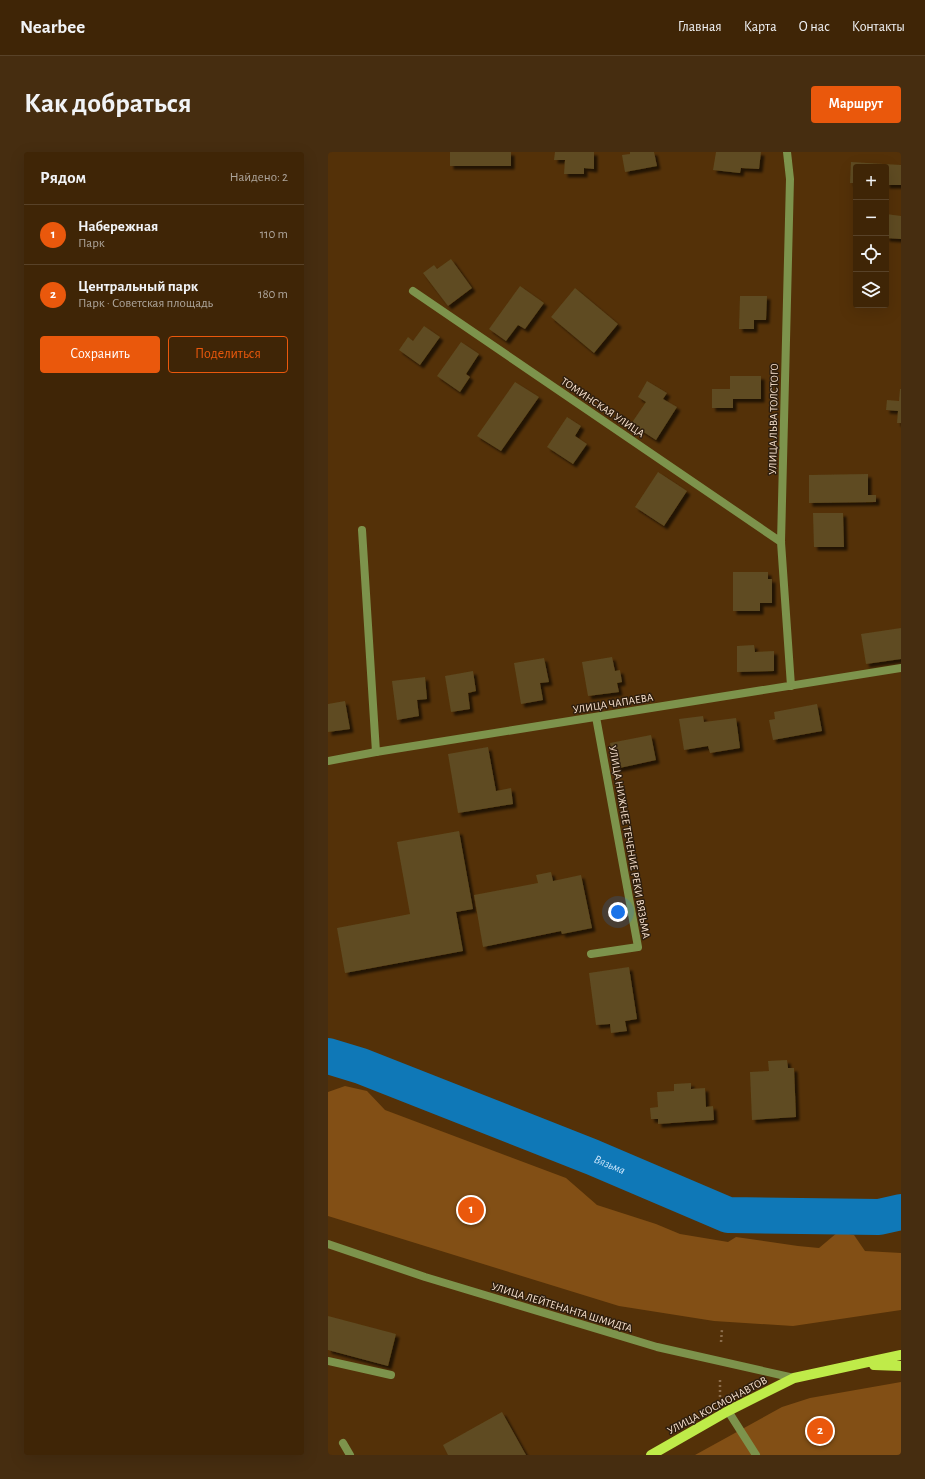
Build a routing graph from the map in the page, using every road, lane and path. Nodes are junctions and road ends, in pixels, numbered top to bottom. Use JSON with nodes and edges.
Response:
{"nodes":[{"id":1,"x":787,"y":152,"type":"edge"},
{"id":2,"x":413,"y":290,"type":"dead end"},
{"id":3,"x":362,"y":530,"type":"dead end"},
{"id":4,"x":781,"y":542,"type":"junction"},
{"id":5,"x":901,"y":668,"type":"edge"},
{"id":6,"x":791,"y":686,"type":"junction"},
{"id":7,"x":596,"y":717,"type":"junction"},
{"id":8,"x":376,"y":752,"type":"junction"},
{"id":9,"x":328,"y":761,"type":"edge"},
{"id":10,"x":591,"y":954,"type":"dead end"},
{"id":11,"x":328,"y":1244,"type":"edge"},
{"id":12,"x":722,"y":1329,"type":"dead end"},
{"id":13,"x":721,"y":1342,"type":"dead end"},
{"id":14,"x":901,"y":1355,"type":"edge"},
{"id":15,"x":328,"y":1361,"type":"edge"},
{"id":16,"x":858,"y":1364,"type":"junction"},
{"id":17,"x":901,"y":1366,"type":"edge"},
{"id":18,"x":391,"y":1375,"type":"dead end"},
{"id":19,"x":720,"y":1377,"type":"dead end"},
{"id":20,"x":794,"y":1378,"type":"junction"},
{"id":21,"x":720,"y":1397,"type":"dead end"},
{"id":22,"x":728,"y":1411,"type":"junction"},
{"id":23,"x":343,"y":1444,"type":"dead end"},
{"id":24,"x":350,"y":1455,"type":"edge"},
{"id":25,"x":651,"y":1455,"type":"edge"},
{"id":26,"x":756,"y":1455,"type":"edge"}],
"edges":[{"from":1,"to":4,"type":"street","name":"УЛИЦА ЛЬВА ТОЛСТОГО"},
{"from":2,"to":4,"type":"street","name":"ТОМИНСКАЯ УЛИЦА"},
{"from":3,"to":8,"type":"street"},
{"from":4,"to":6,"type":"street","name":"УЛИЦА ЛЬВА ТОЛСТОГО"},
{"from":5,"to":6,"type":"street","name":"УЛИЦА ЧАПАЕВА"},
{"from":6,"to":7,"type":"street","name":"УЛИЦА ЧАПАЕВА"},
{"from":7,"to":8,"type":"street","name":"УЛИЦА ЧАПАЕВА"},
{"from":7,"to":10,"type":"street","name":"УЛИЦА НИЖНЕЕ ТЕЧЕНИЕ РЕКИ ВЯЗЬМА"},
{"from":8,"to":9,"type":"street","name":"УЛИЦА ЧАПАЕВА"},
{"from":11,"to":20,"type":"street","name":"УЛИЦА ЛЕЙТЕНАНТА ШМИДТА"},
{"from":12,"to":13,"type":"path"},
{"from":14,"to":16,"type":"main road"},
{"from":15,"to":18,"type":"street"},
{"from":16,"to":17,"type":"main road"},
{"from":16,"to":20,"type":"main road","name":"УЛИЦА КОСМОНАВТОВ"},
{"from":19,"to":21,"type":"path"},
{"from":20,"to":22,"type":"main road","name":"УЛИЦА КОСМОНАВТОВ"},
{"from":22,"to":25,"type":"main road","name":"УЛИЦА КОСМОНАВТОВ"},
{"from":22,"to":26,"type":"street"},
{"from":23,"to":24,"type":"street"}]}
